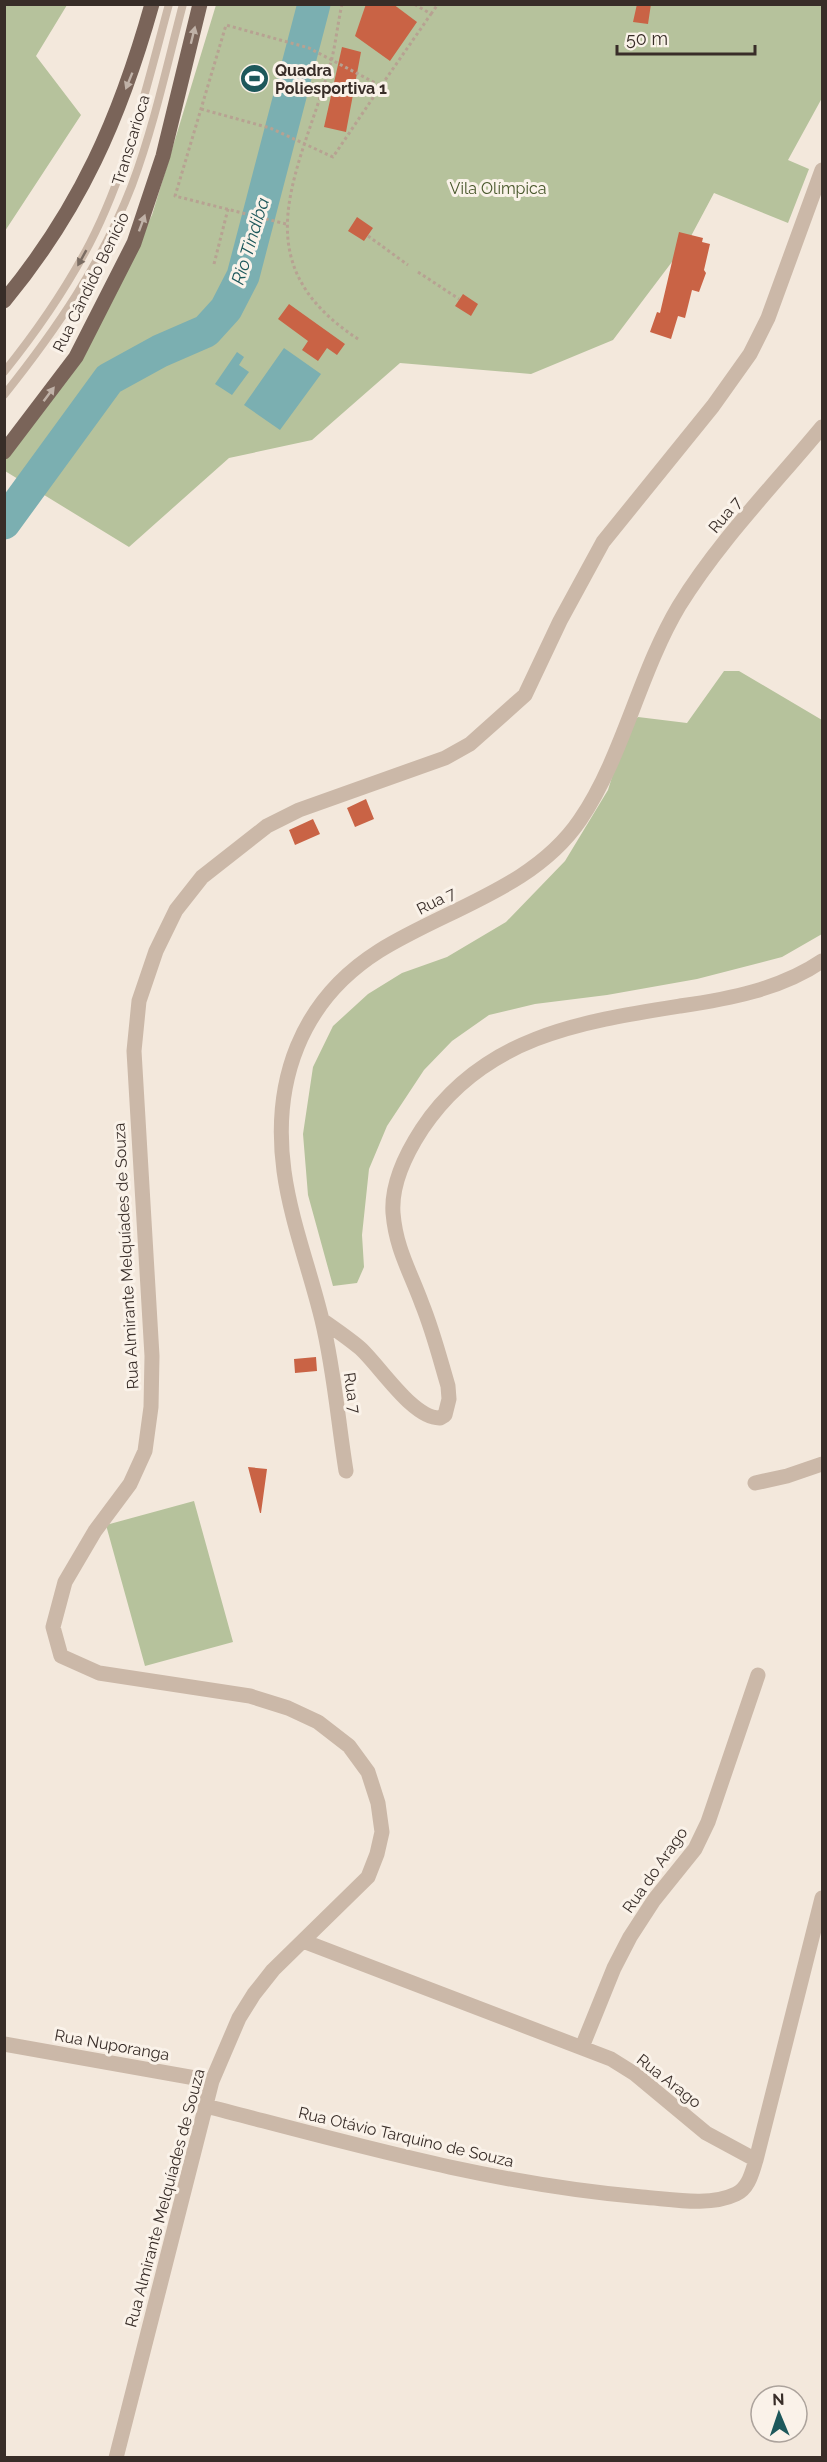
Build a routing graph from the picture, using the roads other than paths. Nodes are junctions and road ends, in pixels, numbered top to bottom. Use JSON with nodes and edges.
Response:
{"nodes":[{"id":1,"x":152,"y":4,"type":"edge"},
{"id":2,"x":169,"y":4,"type":"edge"},
{"id":3,"x":183,"y":4,"type":"edge"},
{"id":4,"x":200,"y":4,"type":"edge"},
{"id":5,"x":822,"y":170,"type":"edge"},
{"id":6,"x":4,"y":301,"type":"edge"},
{"id":7,"x":4,"y":372,"type":"edge"},
{"id":8,"x":4,"y":395,"type":"edge"},
{"id":9,"x":822,"y":427,"type":"edge"},
{"id":10,"x":8,"y":447,"type":"edge"},
{"id":11,"x":822,"y":961,"type":"edge"},
{"id":12,"x":322,"y":1320,"type":"junction"},
{"id":13,"x":822,"y":1464,"type":"edge"},
{"id":14,"x":346,"y":1471,"type":"dead end"},
{"id":15,"x":755,"y":1483,"type":"dead end"},
{"id":16,"x":758,"y":1675,"type":"dead end"},
{"id":17,"x":822,"y":1898,"type":"edge"},
{"id":18,"x":303,"y":1941,"type":"junction"},
{"id":19,"x":4,"y":2044,"type":"edge"},
{"id":20,"x":582,"y":2047,"type":"junction"},
{"id":21,"x":212,"y":2081,"type":"junction"},
{"id":22,"x":206,"y":2106,"type":"junction"},
{"id":23,"x":756,"y":2160,"type":"junction"},
{"id":24,"x":116,"y":2457,"type":"edge"}],
"edges":[{"from":1,"to":6,"type":"main road","one_way":true},
{"from":2,"to":7,"type":"lane","name":"Transcarioca","one_way":true},
{"from":3,"to":8,"type":"lane","name":"Transcarioca"},
{"from":10,"to":4,"type":"main road","name":"Rua Cândido Benício","one_way":true},
{"from":5,"to":18,"type":"street","name":"Rua Almirante Melquíades de Souza"},
{"from":9,"to":12,"type":"street","name":"Rua 7"},
{"from":11,"to":12,"type":"street"},
{"from":12,"to":14,"type":"street","name":"Rua 7"},
{"from":13,"to":15,"type":"street"},
{"from":16,"to":20,"type":"street","name":"Rua do Arago"},
{"from":17,"to":23,"type":"street"},
{"from":18,"to":20,"type":"street","name":"Rua Arago"},
{"from":18,"to":21,"type":"street","name":"Rua Almirante Melquíades de Souza"},
{"from":19,"to":21,"type":"street","name":"Rua Nuporanga"},
{"from":20,"to":23,"type":"street","name":"Rua Arago"},
{"from":21,"to":22,"type":"street","name":"Rua Almirante Melquíades de Souza"},
{"from":22,"to":23,"type":"street","name":"Rua Otávio Tarquino de Souza"},
{"from":22,"to":24,"type":"street","name":"Rua Almirante Melquíades de Souza"}]}
